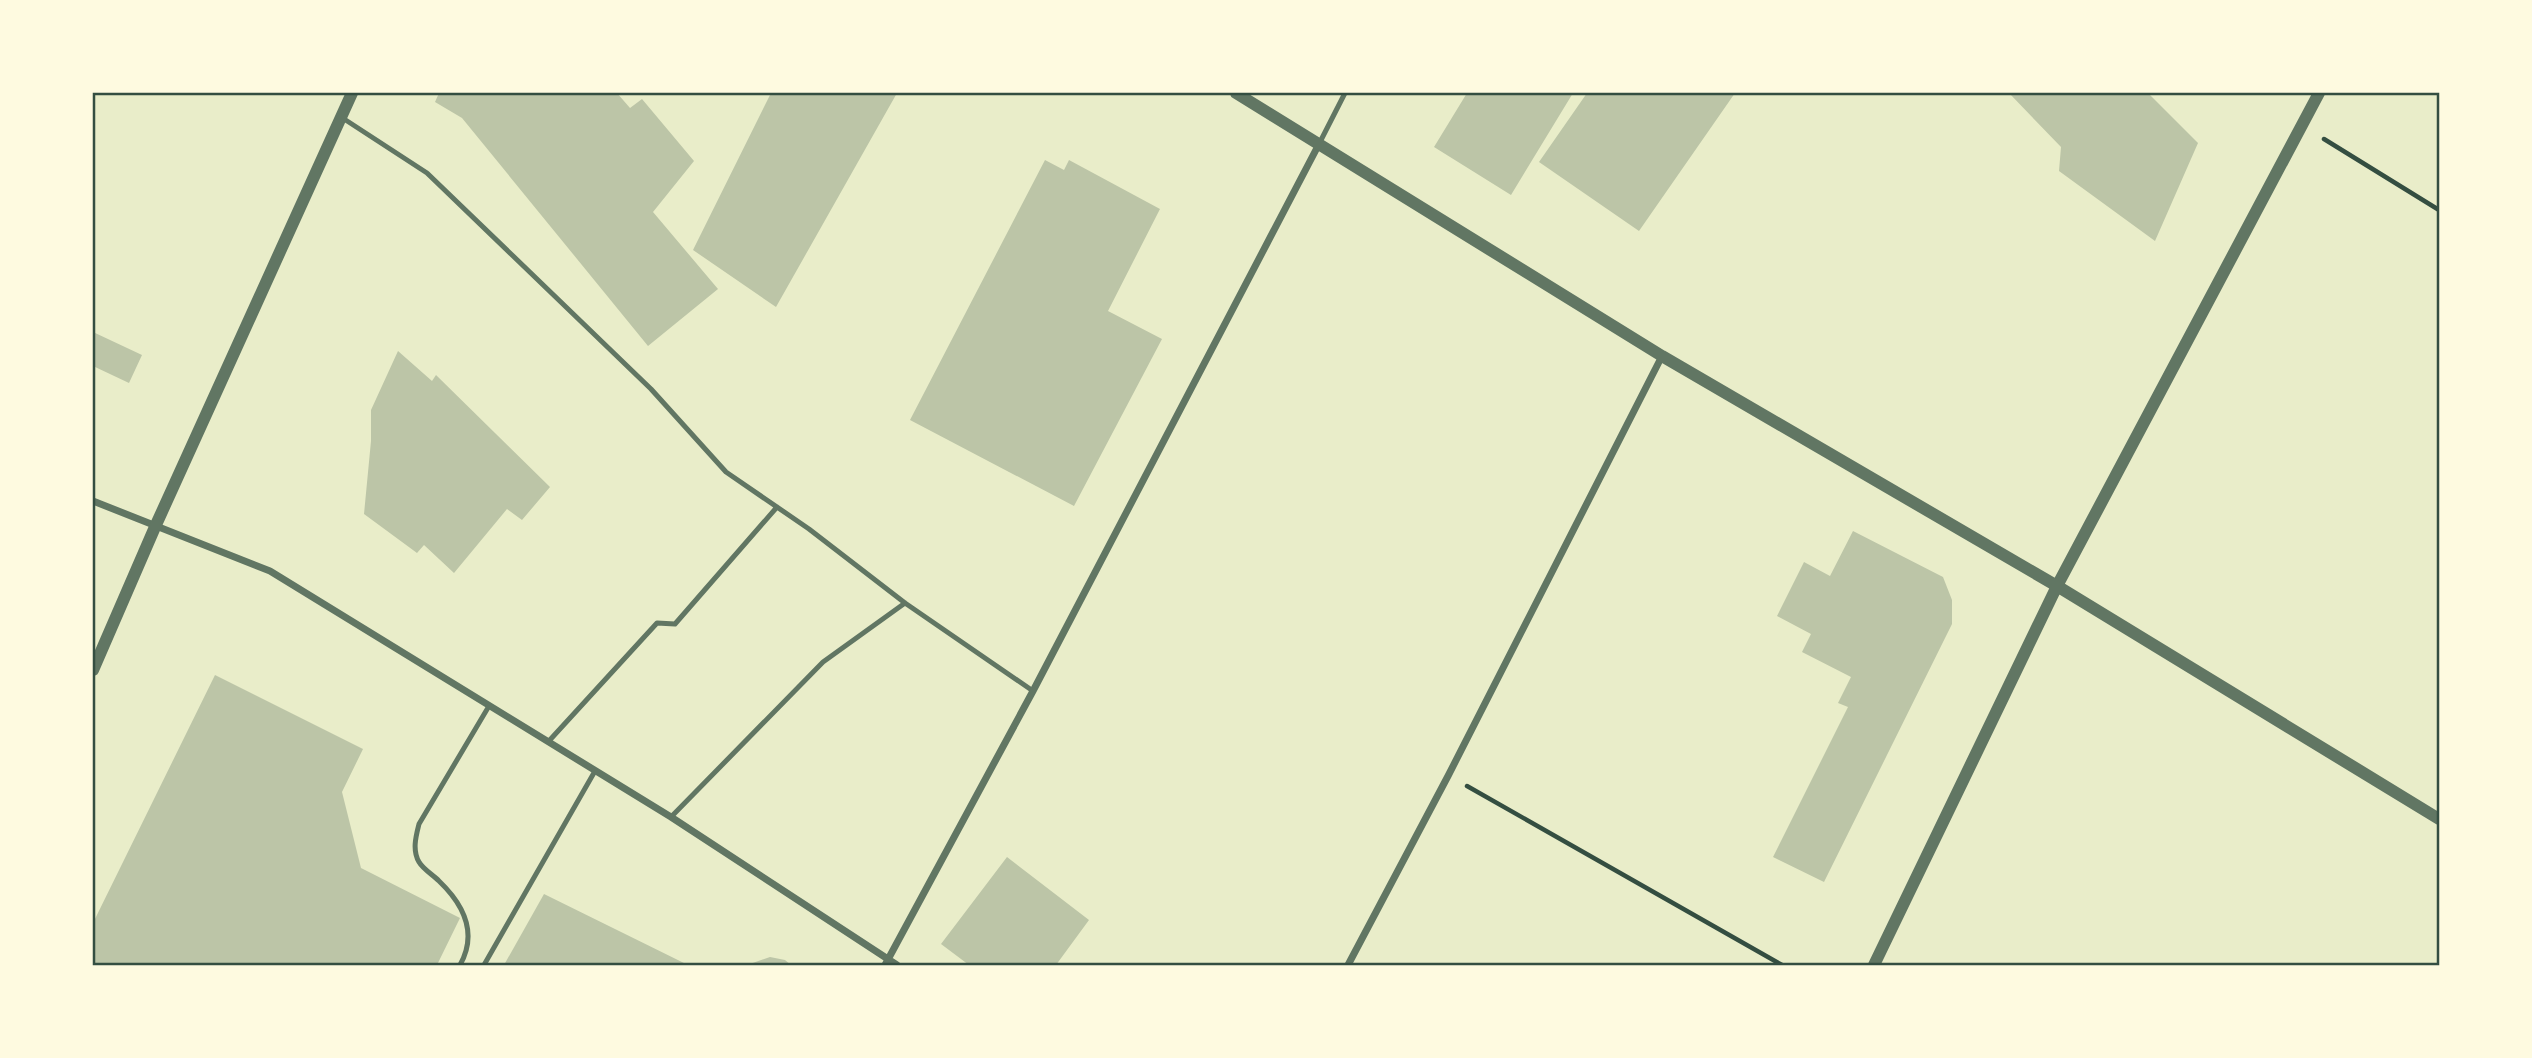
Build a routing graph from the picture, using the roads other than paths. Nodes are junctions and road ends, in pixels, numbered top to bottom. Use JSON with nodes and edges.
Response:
{"nodes":[{"id":1,"x":352,"y":93,"type":"edge"},
{"id":2,"x":1236,"y":93,"type":"edge"},
{"id":3,"x":1345,"y":93,"type":"edge"},
{"id":4,"x":2319,"y":93,"type":"edge"},
{"id":5,"x":340,"y":116,"type":"junction"},
{"id":6,"x":1319,"y":144,"type":"junction"},
{"id":7,"x":1662,"y":356,"type":"junction"},
{"id":8,"x":93,"y":501,"type":"edge"},
{"id":9,"x":777,"y":507,"type":"junction"},
{"id":10,"x":155,"y":527,"type":"junction"},
{"id":11,"x":2057,"y":586,"type":"junction"},
{"id":12,"x":905,"y":603,"type":"junction"},
{"id":13,"x":93,"y":670,"type":"edge"},
{"id":14,"x":1033,"y":691,"type":"junction"},
{"id":15,"x":489,"y":706,"type":"junction"},
{"id":16,"x":548,"y":742,"type":"junction"},
{"id":17,"x":595,"y":771,"type":"junction"},
{"id":18,"x":671,"y":817,"type":"junction"},
{"id":19,"x":2439,"y":819,"type":"edge"},
{"id":20,"x":886,"y":963,"type":"edge"},
{"id":21,"x":460,"y":965,"type":"edge"},
{"id":22,"x":484,"y":965,"type":"edge"},
{"id":23,"x":897,"y":965,"type":"edge"},
{"id":24,"x":1348,"y":965,"type":"edge"},
{"id":25,"x":1874,"y":965,"type":"edge"}],
"edges":[{"from":1,"to":5,"type":"street"},
{"from":2,"to":6,"type":"street"},
{"from":3,"to":6,"type":"lane"},
{"from":4,"to":11,"type":"street"},
{"from":5,"to":9,"type":"lane"},
{"from":5,"to":10,"type":"street"},
{"from":6,"to":7,"type":"street"},
{"from":6,"to":14,"type":"street"},
{"from":7,"to":11,"type":"street"},
{"from":7,"to":24,"type":"street"},
{"from":8,"to":10,"type":"street"},
{"from":9,"to":12,"type":"lane"},
{"from":9,"to":16,"type":"lane"},
{"from":10,"to":13,"type":"street"},
{"from":10,"to":15,"type":"street"},
{"from":11,"to":19,"type":"street"},
{"from":11,"to":25,"type":"street"},
{"from":12,"to":14,"type":"lane"},
{"from":12,"to":18,"type":"lane"},
{"from":14,"to":20,"type":"street"},
{"from":15,"to":16,"type":"street"},
{"from":15,"to":21,"type":"lane"},
{"from":16,"to":17,"type":"street"},
{"from":17,"to":18,"type":"street"},
{"from":17,"to":22,"type":"lane"},
{"from":18,"to":20,"type":"street"},
{"from":20,"to":23,"type":"street"}]}
